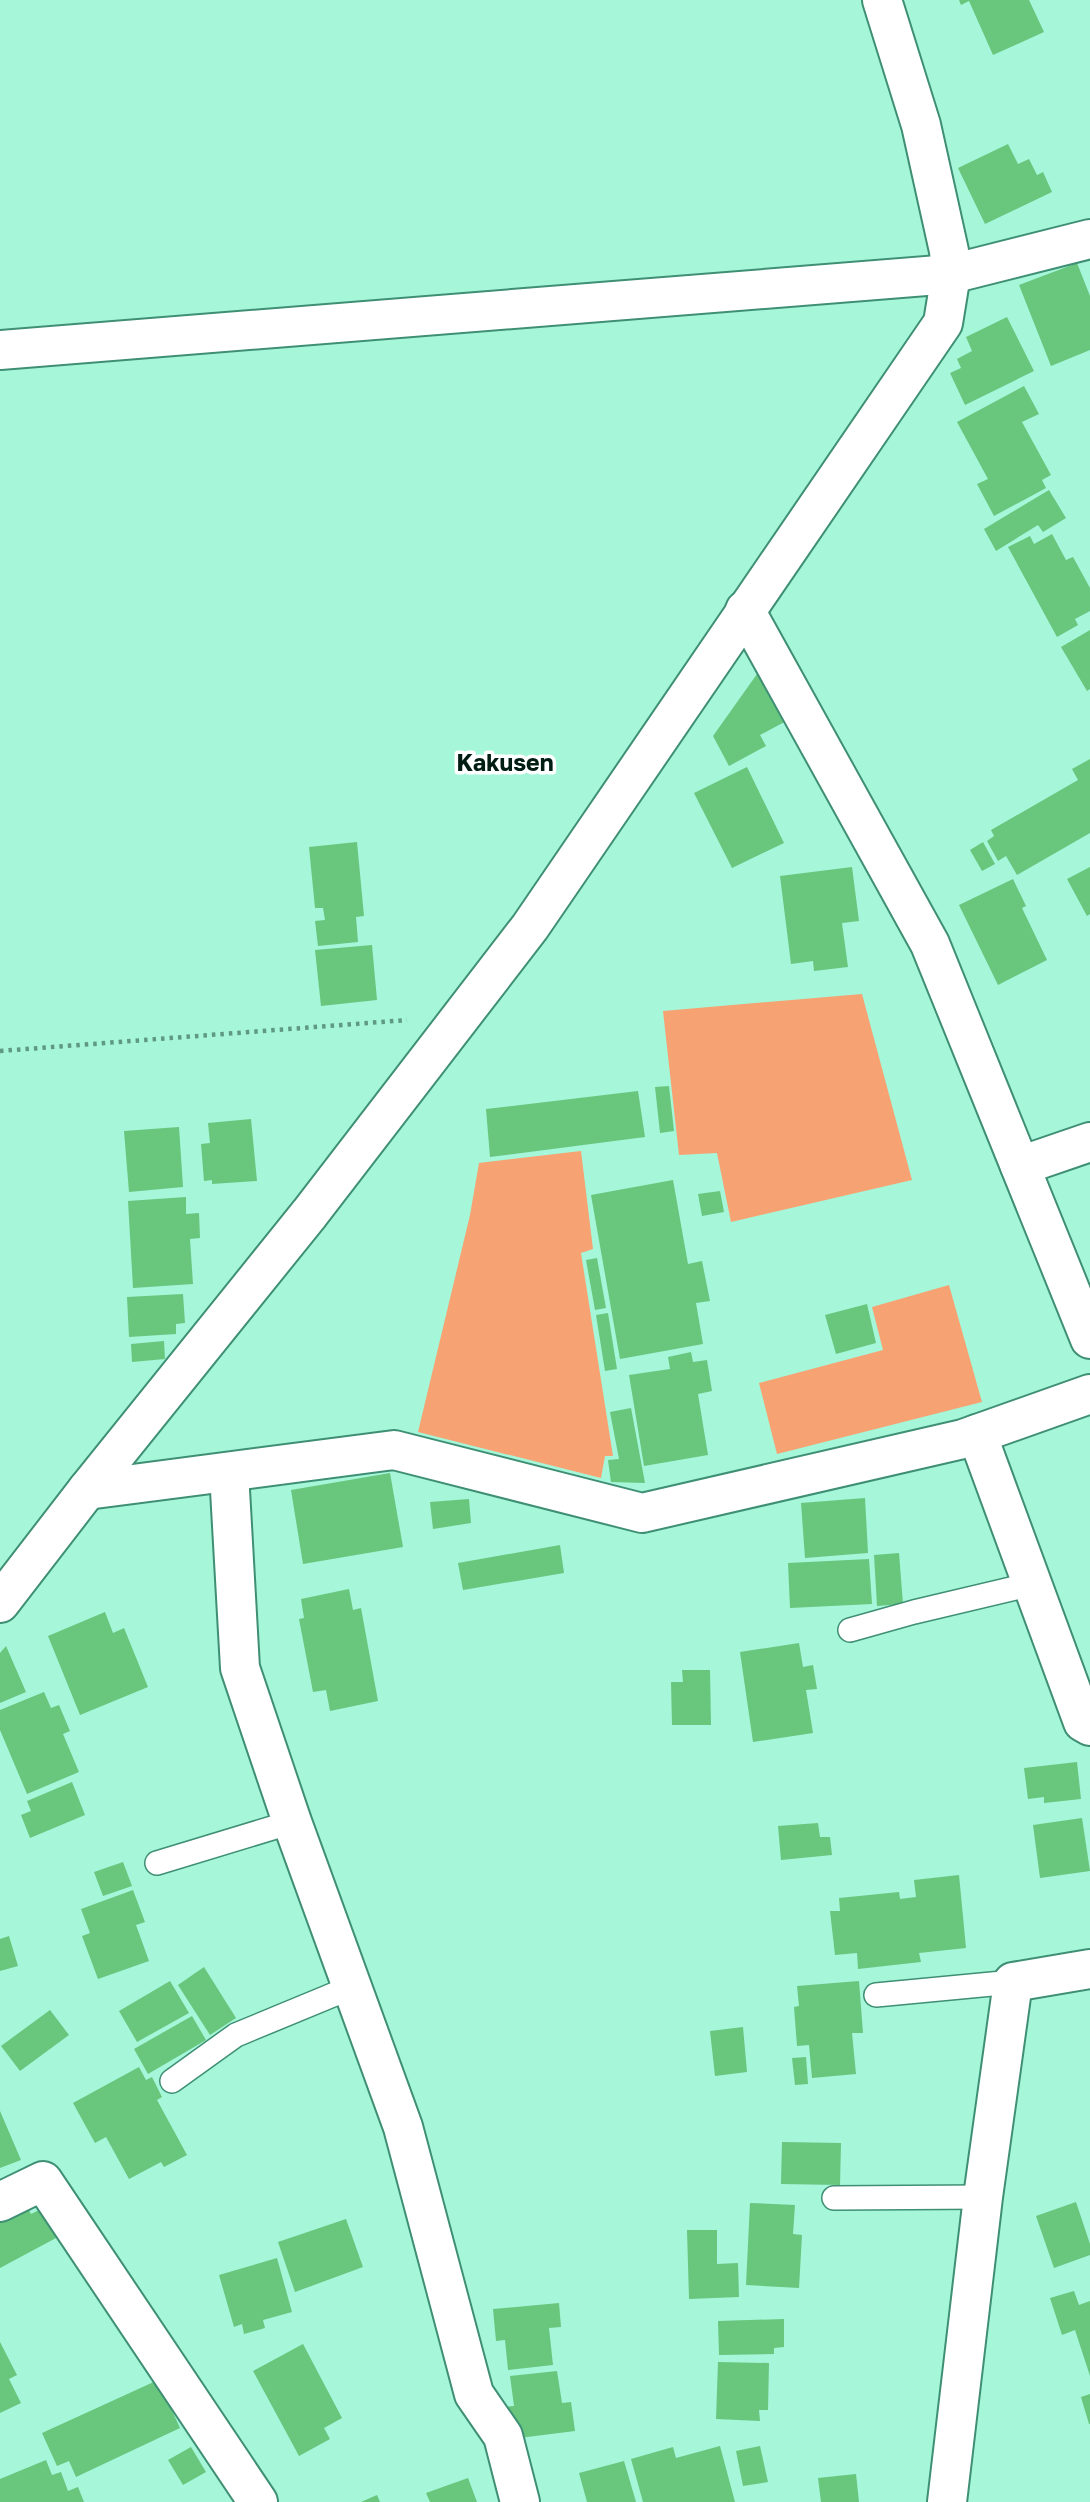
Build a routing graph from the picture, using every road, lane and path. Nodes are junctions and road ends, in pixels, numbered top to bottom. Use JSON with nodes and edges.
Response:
{"nodes":[{"id":1,"x":882,"y":0,"type":"edge"},
{"id":2,"x":1090,"y":239,"type":"edge"},
{"id":3,"x":951,"y":274,"type":"junction"},
{"id":4,"x":0,"y":350,"type":"edge"},
{"id":5,"x":745,"y":610,"type":"junction"},
{"id":6,"x":461,"y":1016,"type":"junction"},
{"id":7,"x":0,"y":1051,"type":"edge"},
{"id":8,"x":1090,"y":1142,"type":"edge"},
{"id":9,"x":1020,"y":1166,"type":"junction"},
{"id":10,"x":1090,"y":1339,"type":"edge"},
{"id":11,"x":1090,"y":1394,"type":"edge"},
{"id":12,"x":977,"y":1434,"type":"junction"},
{"id":13,"x":229,"y":1472,"type":"junction"},
{"id":14,"x":87,"y":1490,"type":"junction"},
{"id":15,"x":1032,"y":1584,"type":"junction"},
{"id":16,"x":0,"y":1603,"type":"edge"},
{"id":17,"x":850,"y":1630,"type":"dead end"},
{"id":18,"x":1090,"y":1726,"type":"edge"},
{"id":19,"x":292,"y":1822,"type":"junction"},
{"id":20,"x":156,"y":1863,"type":"dead end"},
{"id":21,"x":1090,"y":1969,"type":"edge"},
{"id":22,"x":1013,"y":1982,"type":"junction"},
{"id":23,"x":352,"y":1987,"type":"junction"},
{"id":24,"x":876,"y":1995,"type":"dead end"},
{"id":25,"x":172,"y":2081,"type":"dead end"},
{"id":26,"x":983,"y":2197,"type":"junction"},
{"id":27,"x":834,"y":2198,"type":"dead end"},
{"id":28,"x":0,"y":2202,"type":"edge"},
{"id":29,"x":258,"y":2502,"type":"edge"},
{"id":30,"x":520,"y":2502,"type":"edge"},
{"id":31,"x":947,"y":2502,"type":"edge"}],
"edges":[{"from":1,"to":3,"type":"street"},
{"from":2,"to":3,"type":"street"},
{"from":3,"to":4,"type":"street"},
{"from":3,"to":5,"type":"street"},
{"from":5,"to":6,"type":"street"},
{"from":5,"to":9,"type":"street"},
{"from":6,"to":7,"type":"path"},
{"from":6,"to":14,"type":"street"},
{"from":8,"to":9,"type":"street"},
{"from":9,"to":10,"type":"street"},
{"from":11,"to":12,"type":"street"},
{"from":12,"to":13,"type":"street"},
{"from":12,"to":15,"type":"street"},
{"from":13,"to":14,"type":"street"},
{"from":13,"to":19,"type":"street"},
{"from":14,"to":16,"type":"street"},
{"from":15,"to":17,"type":"lane"},
{"from":15,"to":18,"type":"street"},
{"from":19,"to":20,"type":"lane"},
{"from":19,"to":23,"type":"street"},
{"from":21,"to":22,"type":"street"},
{"from":22,"to":24,"type":"lane"},
{"from":22,"to":26,"type":"street"},
{"from":23,"to":25,"type":"lane"},
{"from":23,"to":30,"type":"street"},
{"from":26,"to":27,"type":"lane"},
{"from":26,"to":31,"type":"street"},
{"from":28,"to":29,"type":"street"}]}
